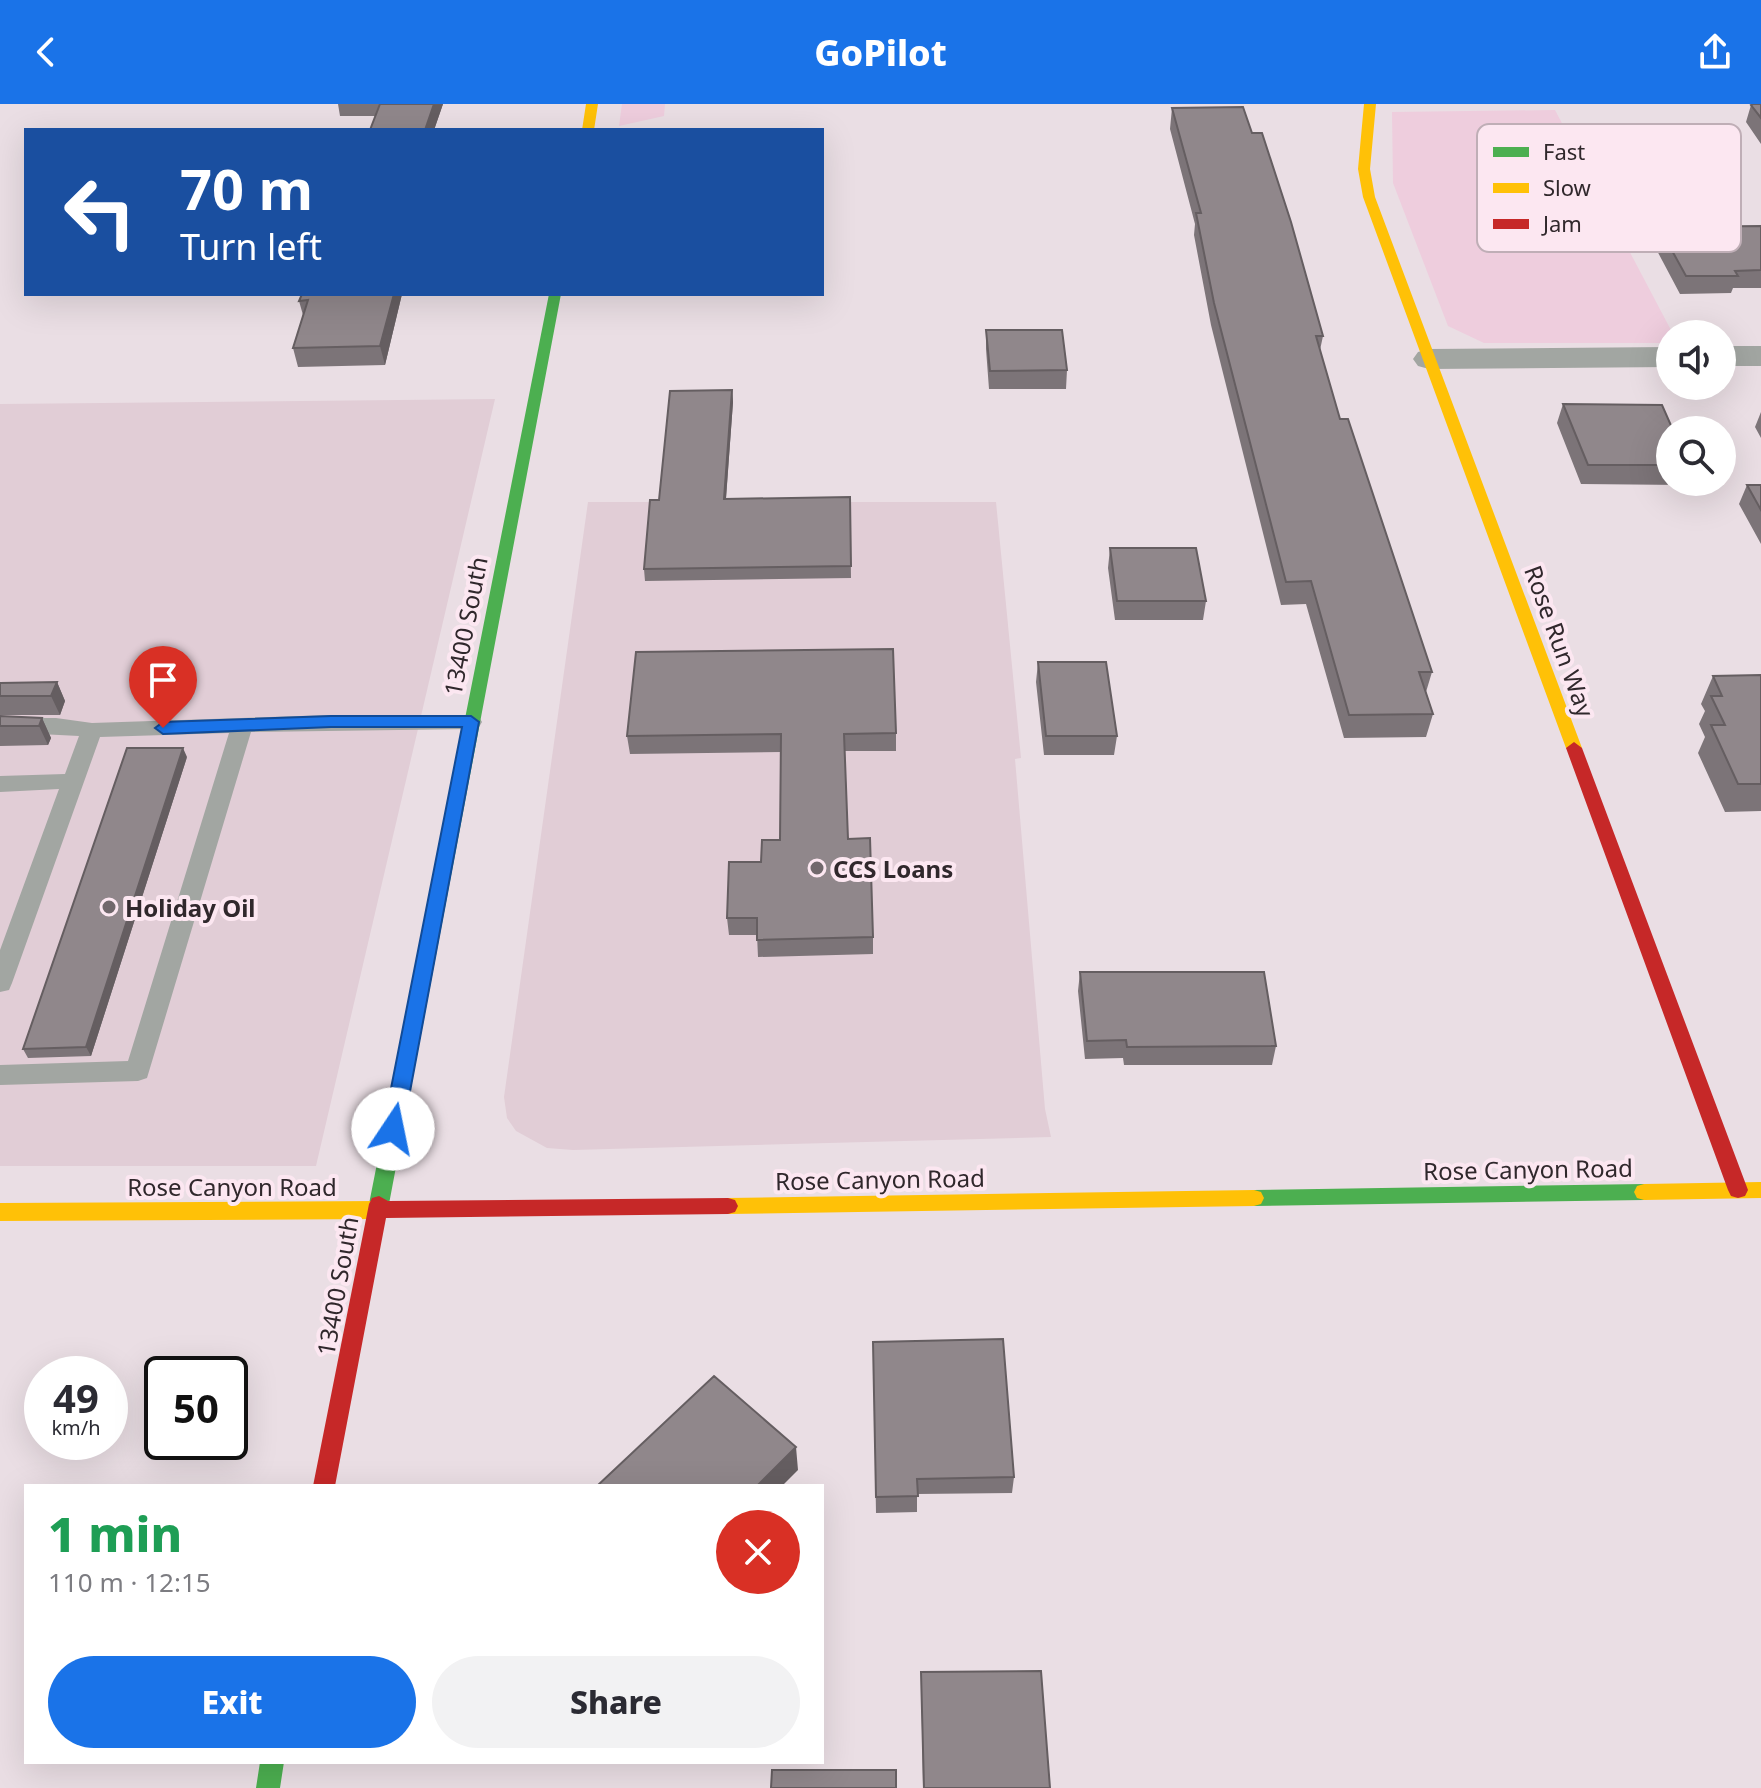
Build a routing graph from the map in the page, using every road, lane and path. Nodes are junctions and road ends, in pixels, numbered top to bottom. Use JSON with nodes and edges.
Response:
{"nodes":[{"id":1,"x":592,"y":104,"type":"edge"},
{"id":2,"x":1370,"y":104,"type":"edge"},
{"id":3,"x":588,"y":128,"type":"edge"},
{"id":4,"x":555,"y":296,"type":"edge"},
{"id":5,"x":1736,"y":356,"type":"edge"},
{"id":6,"x":1761,"y":356,"type":"edge"},
{"id":7,"x":1656,"y":357,"type":"edge"},
{"id":8,"x":1429,"y":359,"type":"junction"},
{"id":9,"x":471,"y":722,"type":"junction"},
{"id":10,"x":0,"y":725,"type":"edge"},
{"id":11,"x":242,"y":726,"type":"junction"},
{"id":12,"x":92,"y":730,"type":"junction"},
{"id":13,"x":73,"y":781,"type":"junction"},
{"id":14,"x":0,"y":784,"type":"edge"},
{"id":15,"x":0,"y":983,"type":"edge"},
{"id":16,"x":0,"y":1075,"type":"edge"},
{"id":17,"x":1738,"y":1190,"type":"junction"},
{"id":18,"x":1761,"y":1190,"type":"edge"},
{"id":19,"x":375,"y":1209,"type":"junction"},
{"id":20,"x":0,"y":1212,"type":"edge"},
{"id":21,"x":324,"y":1484,"type":"edge"},
{"id":22,"x":272,"y":1764,"type":"edge"},
{"id":23,"x":268,"y":1788,"type":"edge"}],
"edges":[{"from":1,"to":3,"type":"street"},
{"from":2,"to":8,"type":"street","name":"Rose Run Way"},
{"from":4,"to":9,"type":"street","name":"13400 South"},
{"from":5,"to":6,"type":"street"},
{"from":7,"to":8,"type":"street"},
{"from":8,"to":17,"type":"street","name":"Rose Run Way"},
{"from":9,"to":11,"type":"lane"},
{"from":9,"to":19,"type":"street","name":"13400 South"},
{"from":10,"to":12,"type":"lane"},
{"from":11,"to":12,"type":"lane"},
{"from":11,"to":16,"type":"lane"},
{"from":12,"to":13,"type":"lane"},
{"from":13,"to":14,"type":"lane"},
{"from":13,"to":15,"type":"lane"},
{"from":17,"to":18,"type":"street","name":"Rose Canyon Road"},
{"from":17,"to":19,"type":"street","name":"Rose Canyon Road"},
{"from":19,"to":20,"type":"street","name":"Rose Canyon Road"},
{"from":19,"to":21,"type":"street","name":"13400 South"},
{"from":22,"to":23,"type":"street"}]}
